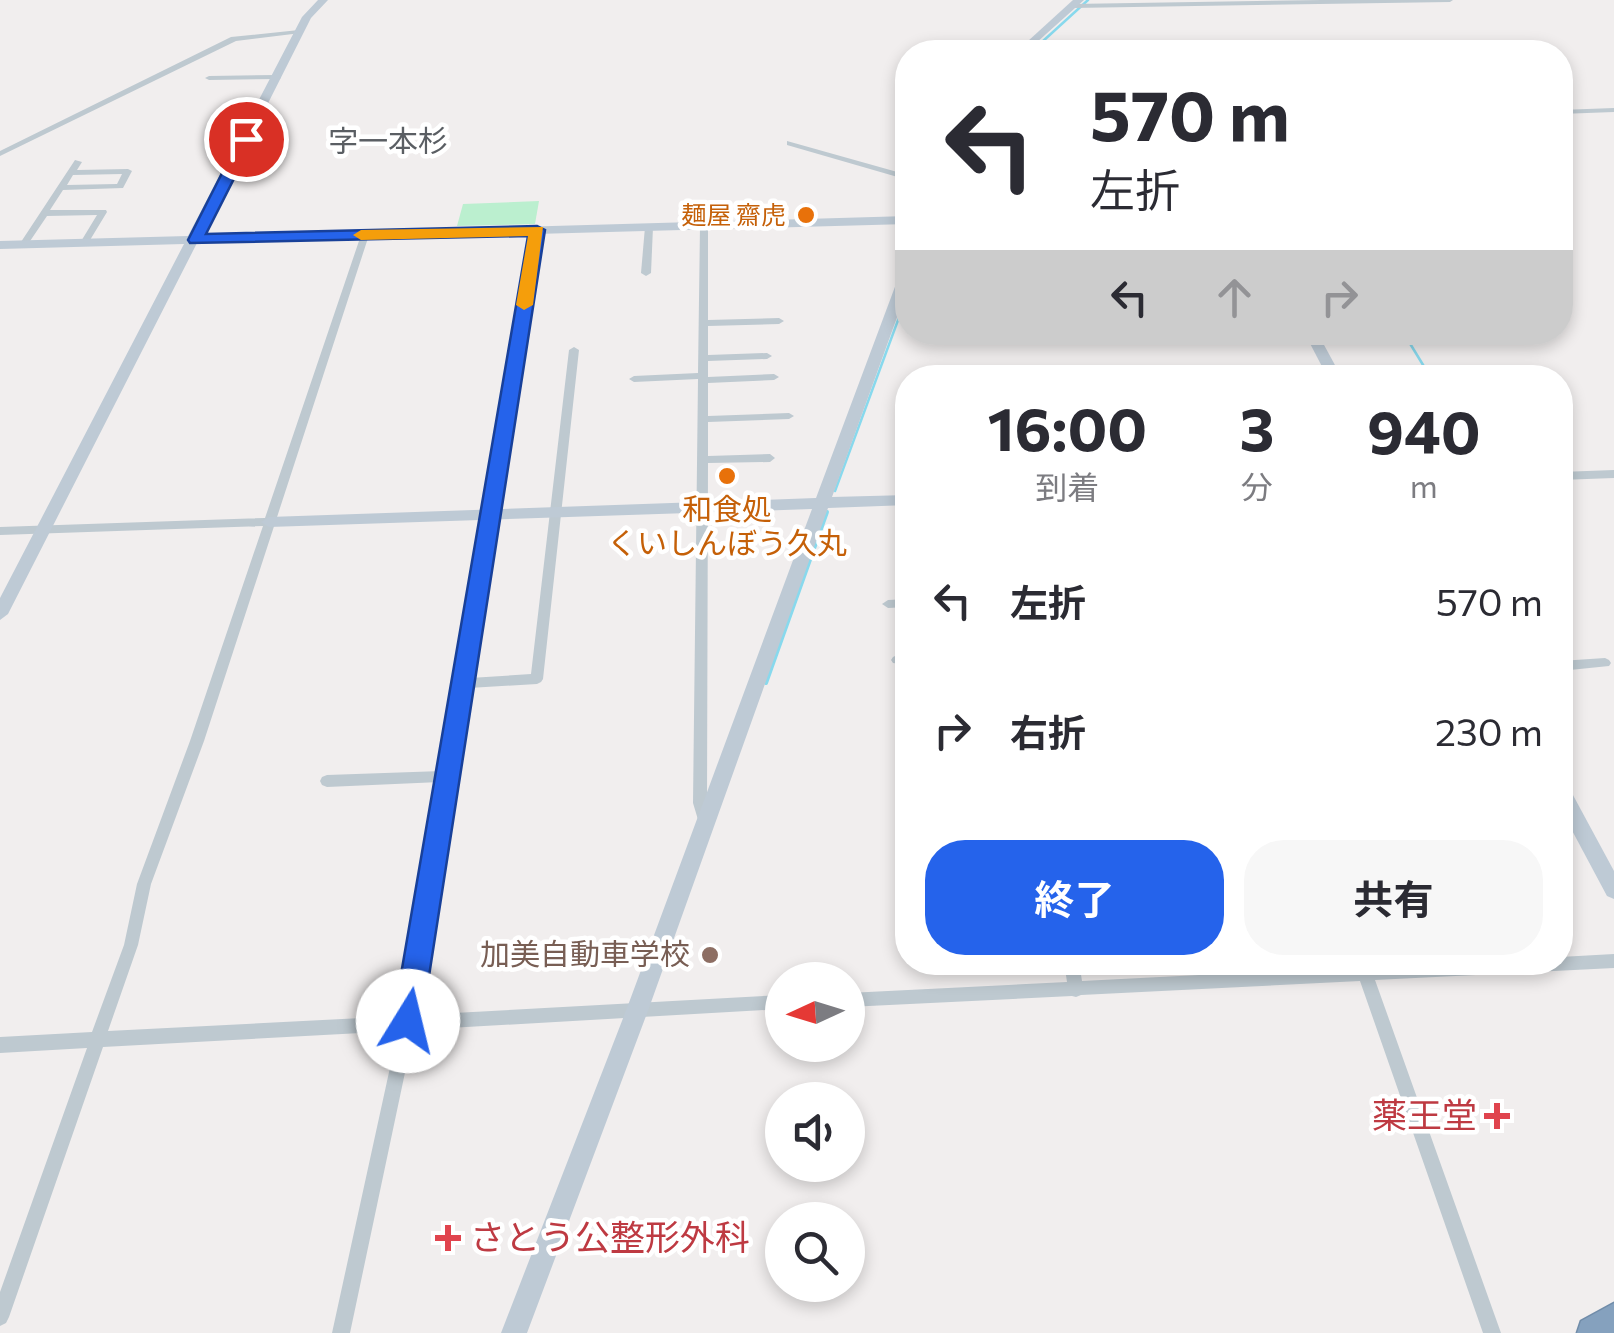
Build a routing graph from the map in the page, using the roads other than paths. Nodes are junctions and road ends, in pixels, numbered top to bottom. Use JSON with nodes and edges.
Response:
{"nodes":[{"id":1,"x":323,"y":0,"type":"edge"},
{"id":2,"x":1450,"y":0,"type":"edge"},
{"id":3,"x":1078,"y":5,"type":"edge"},
{"id":4,"x":299,"y":32,"type":"junction"},
{"id":5,"x":1036,"y":40,"type":"edge"},
{"id":6,"x":277,"y":77,"type":"junction"},
{"id":7,"x":209,"y":78,"type":"dead end"},
{"id":8,"x":1614,"y":110,"type":"edge"},
{"id":9,"x":1573,"y":112,"type":"edge"},
{"id":10,"x":790,"y":143,"type":"dead end"},
{"id":11,"x":0,"y":154,"type":"edge"},
{"id":12,"x":78,"y":162,"type":"dead end"},
{"id":13,"x":71,"y":173,"type":"junction"},
{"id":14,"x":895,"y":174,"type":"edge"},
{"id":15,"x":61,"y":188,"type":"junction"},
{"id":16,"x":44,"y":213,"type":"junction"},
{"id":17,"x":895,"y":220,"type":"edge"},
{"id":18,"x":704,"y":226,"type":"junction"},
{"id":19,"x":649,"y":227,"type":"junction"},
{"id":20,"x":537,"y":230,"type":"junction"},
{"id":21,"x":366,"y":235,"type":"junction"},
{"id":22,"x":196,"y":240,"type":"junction"},
{"id":23,"x":84,"y":243,"type":"junction"},
{"id":24,"x":24,"y":244,"type":"junction"},
{"id":25,"x":0,"y":245,"type":"edge"},
{"id":26,"x":646,"y":273,"type":"dead end"},
{"id":27,"x":895,"y":303,"type":"edge"},
{"id":28,"x":779,"y":321,"type":"dead end"},
{"id":29,"x":704,"y":323,"type":"junction"},
{"id":30,"x":574,"y":350,"type":"dead end"},
{"id":31,"x":767,"y":356,"type":"dead end"},
{"id":32,"x":703,"y":358,"type":"junction"},
{"id":33,"x":774,"y":376,"type":"dead end"},
{"id":34,"x":703,"y":378,"type":"junction"},
{"id":35,"x":634,"y":379,"type":"dead end"},
{"id":36,"x":789,"y":416,"type":"dead end"},
{"id":37,"x":703,"y":419,"type":"junction"},
{"id":38,"x":770,"y":458,"type":"dead end"},
{"id":39,"x":703,"y":460,"type":"junction"},
{"id":40,"x":1614,"y":474,"type":"edge"},
{"id":41,"x":1573,"y":476,"type":"edge"},
{"id":42,"x":895,"y":500,"type":"edge"},
{"id":43,"x":820,"y":503,"type":"junction"},
{"id":44,"x":702,"y":506,"type":"junction"},
{"id":45,"x":556,"y":512,"type":"junction"},
{"id":46,"x":489,"y":515,"type":"junction"},
{"id":47,"x":269,"y":522,"type":"junction"},
{"id":48,"x":0,"y":531,"type":"edge"},
{"id":49,"x":42,"y":531,"type":"junction"},
{"id":50,"x":888,"y":604,"type":"dead end"},
{"id":51,"x":895,"y":604,"type":"edge"},
{"id":52,"x":0,"y":614,"type":"edge"},
{"id":53,"x":1605,"y":663,"type":"dead end"},
{"id":54,"x":1573,"y":665,"type":"edge"},
{"id":55,"x":462,"y":683,"type":"junction"},
{"id":56,"x":448,"y":776,"type":"junction"},
{"id":57,"x":327,"y":781,"type":"dead end"},
{"id":58,"x":1573,"y":814,"type":"edge"},
{"id":59,"x":704,"y":820,"type":"junction"},
{"id":60,"x":1614,"y":890,"type":"edge"},
{"id":61,"x":1614,"y":961,"type":"edge"},
{"id":62,"x":1573,"y":962,"type":"edge"},
{"id":63,"x":1073,"y":975,"type":"edge"},
{"id":64,"x":1281,"y":975,"type":"edge"},
{"id":65,"x":1365,"y":975,"type":"edge"},
{"id":66,"x":1076,"y":990,"type":"junction"},
{"id":67,"x":865,"y":999,"type":"edge"},
{"id":68,"x":765,"y":1003,"type":"edge"},
{"id":69,"x":638,"y":1008,"type":"junction"},
{"id":70,"x":408,"y":1021,"type":"junction"},
{"id":71,"x":98,"y":1042,"type":"junction"},
{"id":72,"x":0,"y":1045,"type":"edge"},
{"id":73,"x":0,"y":1317,"type":"edge"},
{"id":74,"x":1614,"y":1320,"type":"edge"},
{"id":75,"x":341,"y":1333,"type":"edge"},
{"id":76,"x":514,"y":1333,"type":"edge"},
{"id":77,"x":1492,"y":1333,"type":"edge"},
{"id":78,"x":1593,"y":1333,"type":"edge"}],
"edges":[{"from":1,"to":4,"type":"street"},
{"from":2,"to":3,"type":"street"},
{"from":3,"to":5,"type":"street"},
{"from":4,"to":6,"type":"street"},
{"from":4,"to":11,"type":"street"},
{"from":6,"to":7,"type":"street"},
{"from":6,"to":22,"type":"street"},
{"from":8,"to":9,"type":"street"},
{"from":10,"to":14,"type":"street"},
{"from":12,"to":13,"type":"street"},
{"from":13,"to":15,"type":"street"},
{"from":13,"to":15,"type":"street"},
{"from":15,"to":16,"type":"street"},
{"from":16,"to":23,"type":"street"},
{"from":16,"to":24,"type":"street"},
{"from":17,"to":18,"type":"street"},
{"from":18,"to":19,"type":"street"},
{"from":18,"to":29,"type":"street"},
{"from":19,"to":20,"type":"street"},
{"from":19,"to":26,"type":"street"},
{"from":20,"to":21,"type":"street"},
{"from":20,"to":46,"type":"street"},
{"from":21,"to":22,"type":"street"},
{"from":21,"to":47,"type":"street"},
{"from":22,"to":23,"type":"street"},
{"from":22,"to":49,"type":"street"},
{"from":23,"to":24,"type":"street"},
{"from":24,"to":25,"type":"street"},
{"from":27,"to":43,"type":"street"},
{"from":28,"to":29,"type":"street"},
{"from":29,"to":32,"type":"street"},
{"from":30,"to":45,"type":"street"},
{"from":31,"to":32,"type":"street"},
{"from":32,"to":34,"type":"street"},
{"from":33,"to":34,"type":"street"},
{"from":34,"to":35,"type":"street"},
{"from":34,"to":37,"type":"street"},
{"from":36,"to":37,"type":"street"},
{"from":37,"to":39,"type":"street"},
{"from":38,"to":39,"type":"street"},
{"from":39,"to":44,"type":"street"},
{"from":40,"to":41,"type":"street"},
{"from":42,"to":43,"type":"street"},
{"from":43,"to":44,"type":"street"},
{"from":43,"to":59,"type":"street"},
{"from":44,"to":45,"type":"street"},
{"from":44,"to":59,"type":"street"},
{"from":45,"to":46,"type":"street"},
{"from":45,"to":55,"type":"street"},
{"from":46,"to":47,"type":"street"},
{"from":46,"to":55,"type":"street"},
{"from":47,"to":49,"type":"street"},
{"from":47,"to":71,"type":"street"},
{"from":48,"to":49,"type":"street"},
{"from":49,"to":52,"type":"street"},
{"from":50,"to":51,"type":"street"},
{"from":53,"to":54,"type":"street"},
{"from":55,"to":56,"type":"street"},
{"from":56,"to":57,"type":"street"},
{"from":56,"to":70,"type":"street"},
{"from":58,"to":60,"type":"street"},
{"from":59,"to":69,"type":"street"},
{"from":61,"to":62,"type":"street"},
{"from":63,"to":66,"type":"street"},
{"from":64,"to":66,"type":"street"},
{"from":65,"to":77,"type":"street"},
{"from":66,"to":67,"type":"street"},
{"from":68,"to":69,"type":"street"},
{"from":69,"to":70,"type":"street"},
{"from":69,"to":76,"type":"street"},
{"from":70,"to":71,"type":"street"},
{"from":70,"to":75,"type":"street"},
{"from":71,"to":72,"type":"street"},
{"from":71,"to":73,"type":"street"},
{"from":74,"to":78,"type":"highway"}]}
